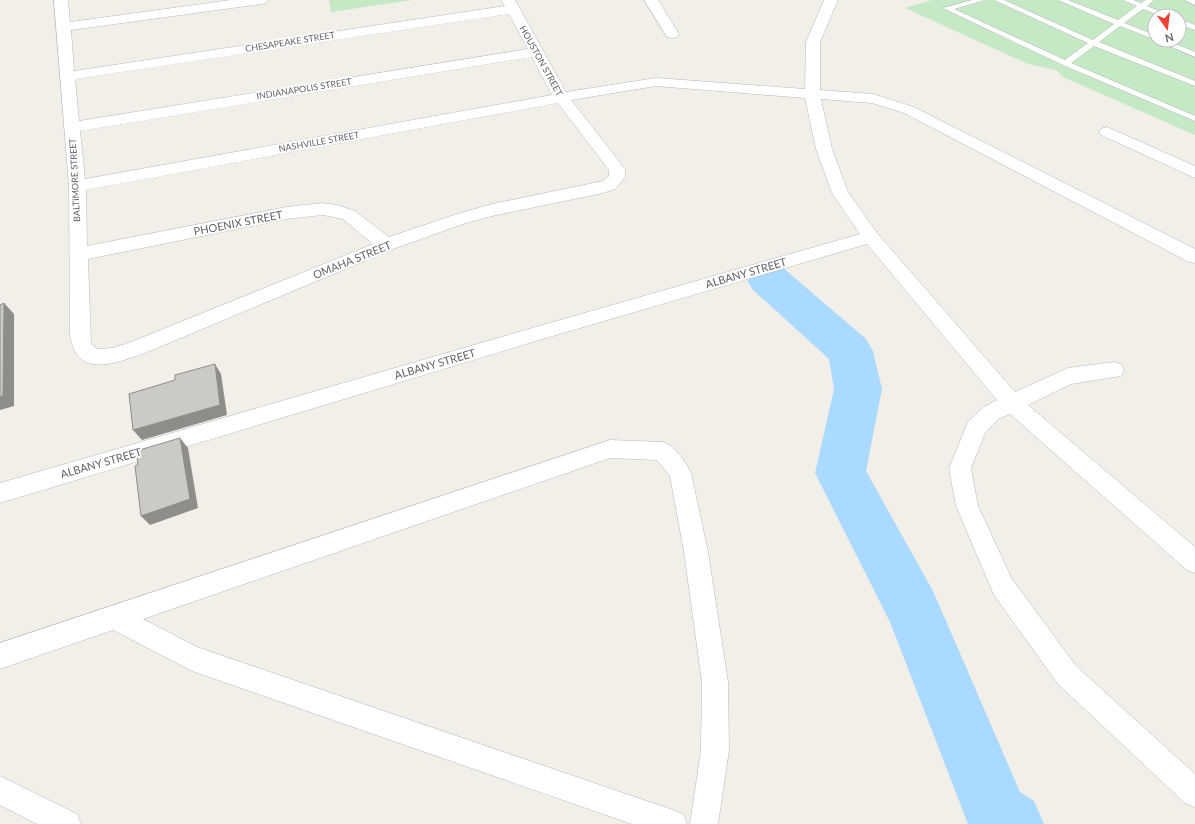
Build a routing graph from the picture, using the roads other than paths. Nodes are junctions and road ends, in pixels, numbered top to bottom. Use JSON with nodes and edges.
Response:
{"nodes":[{"id":1,"x":61,"y":0,"type":"edge"},
{"id":2,"x":261,"y":0,"type":"edge"},
{"id":3,"x":651,"y":0,"type":"edge"},
{"id":4,"x":831,"y":0,"type":"edge"},
{"id":5,"x":981,"y":0,"type":"edge"},
{"id":6,"x":998,"y":0,"type":"edge"},
{"id":7,"x":1062,"y":0,"type":"edge"},
{"id":8,"x":1127,"y":0,"type":"edge"},
{"id":9,"x":1150,"y":0,"type":"edge"},
{"id":10,"x":1188,"y":0,"type":"edge"},
{"id":11,"x":1195,"y":3,"type":"edge"},
{"id":12,"x":511,"y":4,"type":"edge"},
{"id":13,"x":1142,"y":6,"type":"junction"},
{"id":14,"x":1147,"y":8,"type":"edge"},
{"id":15,"x":1118,"y":23,"type":"junction"},
{"id":16,"x":63,"y":27,"type":"junction"},
{"id":17,"x":672,"y":34,"type":"dead end"},
{"id":18,"x":1147,"y":35,"type":"edge"},
{"id":19,"x":1094,"y":43,"type":"junction"},
{"id":20,"x":1179,"y":48,"type":"edge"},
{"id":21,"x":536,"y":52,"type":"junction"},
{"id":22,"x":1195,"y":55,"type":"edge"},
{"id":23,"x":1066,"y":63,"type":"junction"},
{"id":24,"x":68,"y":76,"type":"junction"},
{"id":25,"x":1195,"y":84,"type":"edge"},
{"id":26,"x":812,"y":94,"type":"junction"},
{"id":27,"x":561,"y":97,"type":"junction"},
{"id":28,"x":1195,"y":119,"type":"edge"},
{"id":29,"x":72,"y":127,"type":"junction"},
{"id":30,"x":1107,"y":132,"type":"dead end"},
{"id":31,"x":1195,"y":173,"type":"edge"},
{"id":32,"x":617,"y":177,"type":"joint"},
{"id":33,"x":77,"y":186,"type":"junction"},
{"id":34,"x":871,"y":237,"type":"junction"},
{"id":35,"x":387,"y":245,"type":"junction"},
{"id":36,"x":79,"y":254,"type":"junction"},
{"id":37,"x":1195,"y":257,"type":"edge"},
{"id":38,"x":92,"y":357,"type":"joint"},
{"id":39,"x":1114,"y":370,"type":"dead end"},
{"id":40,"x":1012,"y":402,"type":"junction"},
{"id":41,"x":0,"y":493,"type":"edge"},
{"id":42,"x":1192,"y":553,"type":"edge"},
{"id":43,"x":114,"y":617,"type":"junction"},
{"id":44,"x":0,"y":656,"type":"edge"},
{"id":45,"x":0,"y":790,"type":"edge"},
{"id":46,"x":1195,"y":793,"type":"edge"},
{"id":47,"x":67,"y":824,"type":"edge"},
{"id":48,"x":673,"y":824,"type":"edge"},
{"id":49,"x":704,"y":824,"type":"edge"}],
"edges":[{"from":1,"to":16,"type":"street","name":"BALTIMORE STREET"},
{"from":2,"to":16,"type":"street"},
{"from":3,"to":17,"type":"street"},
{"from":4,"to":26,"type":"street"},
{"from":5,"to":23,"type":"lane"},
{"from":6,"to":19,"type":"lane"},
{"from":7,"to":15,"type":"lane"},
{"from":8,"to":13,"type":"lane"},
{"from":9,"to":13,"type":"lane"},
{"from":10,"to":11,"type":"lane"},
{"from":12,"to":21,"type":"street","name":"HOUSTON STREET"},
{"from":12,"to":24,"type":"street","name":"CHESAPEAKE STREET"},
{"from":13,"to":14,"type":"lane"},
{"from":13,"to":15,"type":"lane"},
{"from":15,"to":18,"type":"lane"},
{"from":15,"to":19,"type":"lane"},
{"from":16,"to":24,"type":"street","name":"BALTIMORE STREET"},
{"from":19,"to":23,"type":"lane"},
{"from":19,"to":25,"type":"lane"},
{"from":20,"to":22,"type":"lane"},
{"from":21,"to":27,"type":"street","name":"HOUSTON STREET"},
{"from":21,"to":29,"type":"street","name":"INDIANAPOLIS STREET"},
{"from":23,"to":28,"type":"lane"},
{"from":24,"to":29,"type":"street","name":"BALTIMORE STREET"},
{"from":26,"to":27,"type":"street","name":"NASHVILLE STREET"},
{"from":26,"to":34,"type":"street"},
{"from":26,"to":37,"type":"street","name":"NASHVILLE STREET"},
{"from":27,"to":32,"type":"street","name":"HOUSTON STREET"},
{"from":27,"to":33,"type":"street","name":"NASHVILLE STREET"},
{"from":29,"to":33,"type":"street","name":"BALTIMORE STREET"},
{"from":30,"to":31,"type":"street"},
{"from":32,"to":35,"type":"street","name":"OMAHA STREET"},
{"from":33,"to":36,"type":"street","name":"BALTIMORE STREET"},
{"from":34,"to":40,"type":"street"},
{"from":34,"to":41,"type":"street","name":"ALBANY STREET"},
{"from":35,"to":36,"type":"street","name":"PHOENIX STREET"},
{"from":35,"to":38,"type":"street","name":"OMAHA STREET"},
{"from":36,"to":38,"type":"street","name":"BALTIMORE STREET"},
{"from":39,"to":40,"type":"street"},
{"from":40,"to":42,"type":"street"},
{"from":40,"to":46,"type":"street"},
{"from":43,"to":44,"type":"street"},
{"from":43,"to":48,"type":"street"},
{"from":43,"to":49,"type":"street"},
{"from":45,"to":47,"type":"street"}]}
